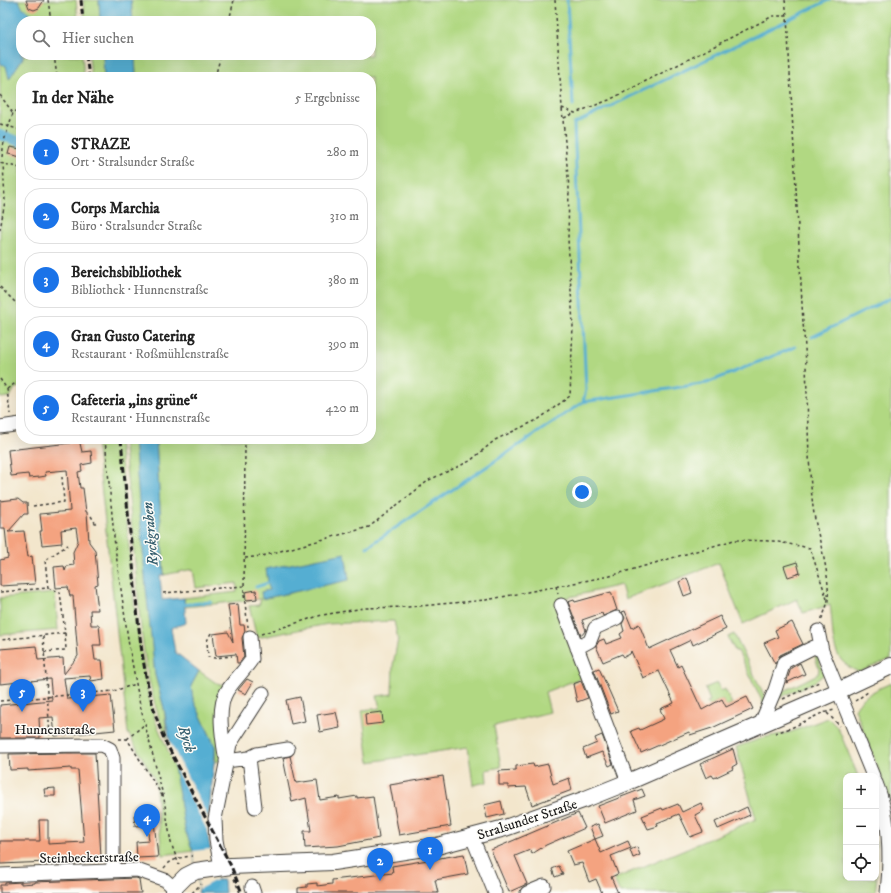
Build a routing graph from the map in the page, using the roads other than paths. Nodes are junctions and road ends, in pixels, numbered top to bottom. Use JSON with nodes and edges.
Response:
{"nodes":[{"id":1,"x":561,"y":605,"type":"dead end"},
{"id":2,"x":617,"y":618,"type":"dead end"},
{"id":3,"x":818,"y":631,"type":"road end"},
{"id":4,"x":254,"y":635,"type":"road end"},
{"id":5,"x":577,"y":648,"type":"junction"},
{"id":6,"x":822,"y":651,"type":"junction"},
{"id":7,"x":891,"y":666,"type":"edge"},
{"id":8,"x":838,"y":691,"type":"junction"},
{"id":9,"x":263,"y":693,"type":"dead end"},
{"id":10,"x":761,"y":723,"type":"junction"},
{"id":11,"x":0,"y":746,"type":"edge"},
{"id":12,"x":288,"y":749,"type":"dead end"},
{"id":13,"x":249,"y":758,"type":"junction"},
{"id":14,"x":226,"y":761,"type":"junction"},
{"id":15,"x":872,"y":773,"type":"edge"},
{"id":16,"x":628,"y":782,"type":"junction"},
{"id":17,"x":879,"y":791,"type":"edge"},
{"id":18,"x":255,"y":807,"type":"dead end"},
{"id":19,"x":472,"y":837,"type":"junction"},
{"id":20,"x":223,"y":870,"type":"junction"},
{"id":21,"x":113,"y":871,"type":"junction"},
{"id":22,"x":0,"y":875,"type":"edge"},
{"id":23,"x":174,"y":890,"type":"edge"},
{"id":24,"x":495,"y":893,"type":"edge"},
{"id":25,"x":886,"y":893,"type":"edge"}],
"edges":[{"from":1,"to":5,"type":"street"},
{"from":2,"to":5,"type":"street"},
{"from":3,"to":6,"type":"street"},
{"from":4,"to":14,"type":"street"},
{"from":5,"to":16,"type":"street"},
{"from":6,"to":8,"type":"street"},
{"from":6,"to":10,"type":"street"},
{"from":7,"to":8,"type":"main road","name":"Stralsunder Straße"},
{"from":8,"to":10,"type":"main road","name":"Stralsunder Straße"},
{"from":8,"to":15,"type":"street"},
{"from":9,"to":14,"type":"street"},
{"from":10,"to":16,"type":"main road","name":"Stralsunder Straße"},
{"from":11,"to":21,"type":"street","name":"Hunnenstraße"},
{"from":12,"to":13,"type":"street"},
{"from":13,"to":14,"type":"street"},
{"from":13,"to":18,"type":"street"},
{"from":14,"to":20,"type":"street"},
{"from":16,"to":19,"type":"main road","name":"Stralsunder Straße"},
{"from":17,"to":25,"type":"street"},
{"from":19,"to":20,"type":"main road","name":"Stralsunder Straße"},
{"from":19,"to":24,"type":"street"},
{"from":20,"to":23,"type":"main road","name":"Stralsunder Straße"},
{"from":21,"to":22,"type":"street","name":"Steinbeckerstraße"},
{"from":21,"to":23,"type":"street","name":"Steinbeckerstraße"}]}
